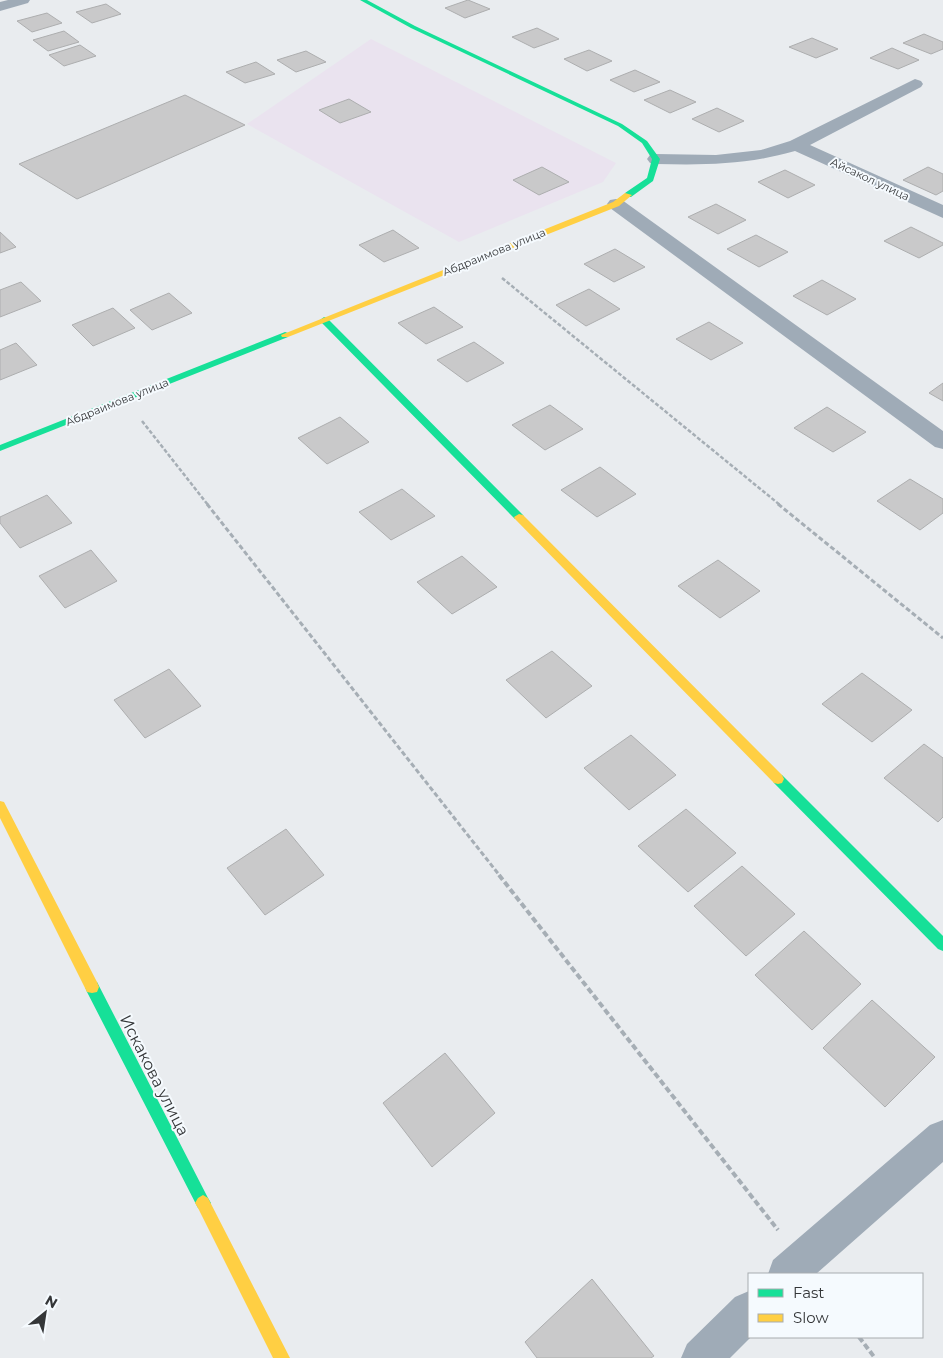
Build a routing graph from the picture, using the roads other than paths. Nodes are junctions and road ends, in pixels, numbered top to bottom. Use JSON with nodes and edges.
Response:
{"nodes":[{"id":1,"x":23,"y":0,"type":"edge"},
{"id":2,"x":363,"y":0,"type":"edge"},
{"id":3,"x":0,"y":7,"type":"edge"},
{"id":4,"x":915,"y":84,"type":"dead end"},
{"id":5,"x":796,"y":145,"type":"junction"},
{"id":6,"x":656,"y":159,"type":"junction"},
{"id":7,"x":616,"y":204,"type":"junction"},
{"id":8,"x":943,"y":212,"type":"edge"},
{"id":9,"x":324,"y":320,"type":"junction"},
{"id":10,"x":943,"y":442,"type":"edge"},
{"id":11,"x":0,"y":448,"type":"edge"},
{"id":12,"x":0,"y":806,"type":"edge"},
{"id":13,"x":943,"y":946,"type":"edge"},
{"id":14,"x":943,"y":1138,"type":"edge"},
{"id":15,"x":794,"y":1267,"type":"edge"},
{"id":16,"x":748,"y":1312,"type":"edge"},
{"id":17,"x":282,"y":1358,"type":"edge"},
{"id":18,"x":701,"y":1358,"type":"edge"}],
"edges":[{"from":1,"to":3,"type":"street"},
{"from":2,"to":6,"type":"street"},
{"from":4,"to":5,"type":"street"},
{"from":5,"to":6,"type":"street"},
{"from":5,"to":8,"type":"street","name":"Айсакол улица"},
{"from":6,"to":7,"type":"street","name":"Абдраимова улица"},
{"from":7,"to":9,"type":"street","name":"Абдраимова улица"},
{"from":7,"to":10,"type":"street"},
{"from":9,"to":11,"type":"street","name":"Абдраимова улица"},
{"from":9,"to":13,"type":"street"},
{"from":12,"to":17,"type":"street","name":"Искакова улица"},
{"from":14,"to":15,"type":"street"},
{"from":16,"to":18,"type":"street"}]}
